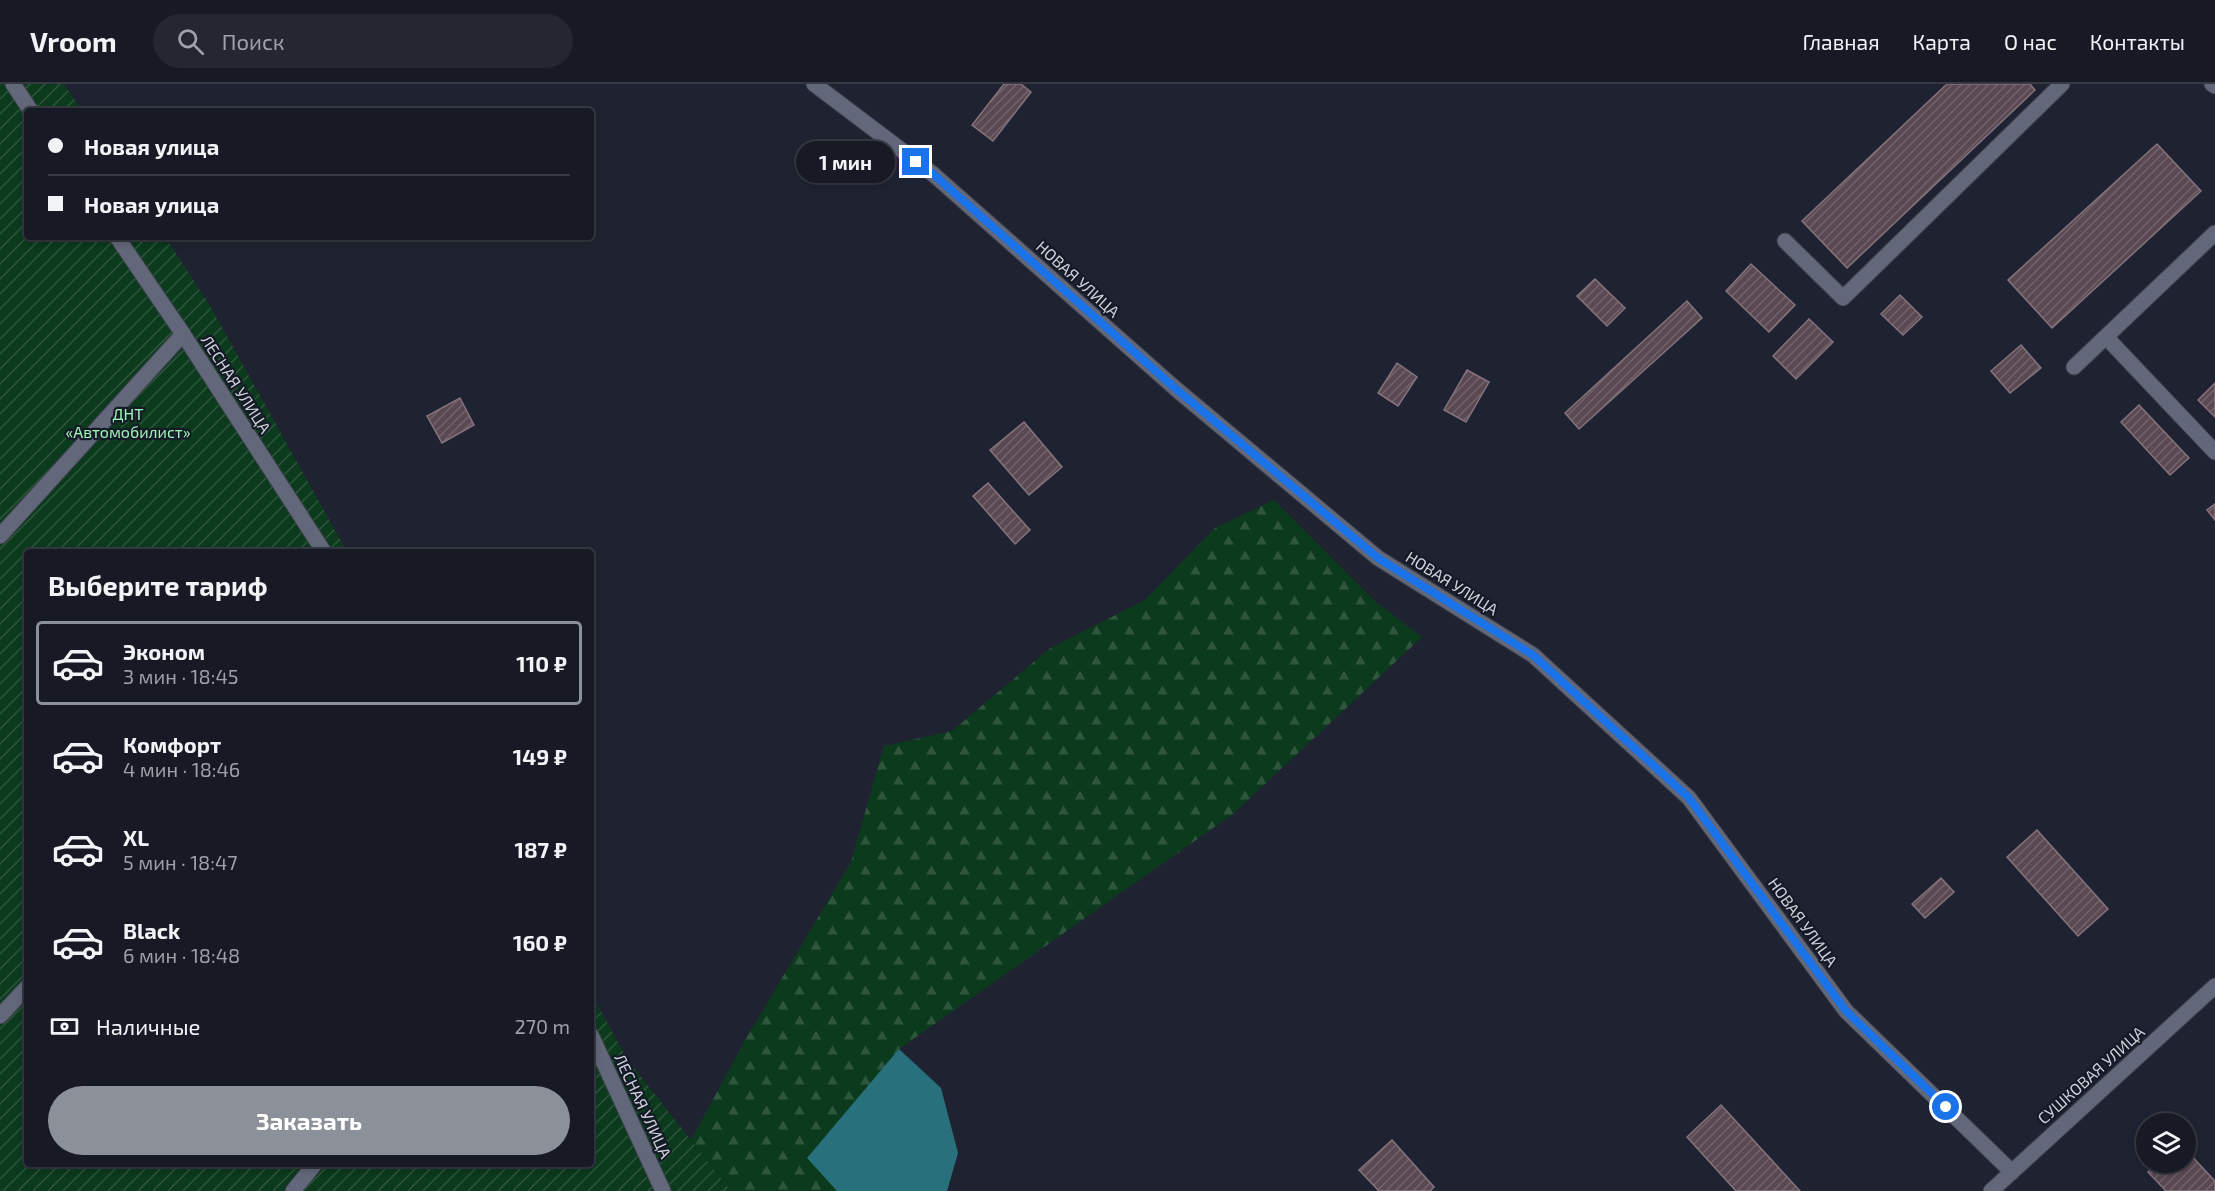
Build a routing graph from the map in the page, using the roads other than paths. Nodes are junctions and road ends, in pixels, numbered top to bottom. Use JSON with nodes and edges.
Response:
{"nodes":[{"id":1,"x":13,"y":84,"type":"edge"},
{"id":2,"x":813,"y":84,"type":"edge"},
{"id":3,"x":2062,"y":84,"type":"edge"},
{"id":4,"x":29,"y":108,"type":"edge"},
{"id":5,"x":2215,"y":233,"type":"edge"},
{"id":6,"x":119,"y":240,"type":"edge"},
{"id":7,"x":1785,"y":241,"type":"dead end"},
{"id":8,"x":183,"y":334,"type":"junction"},
{"id":9,"x":2106,"y":337,"type":"junction"},
{"id":10,"x":2074,"y":367,"type":"dead end"},
{"id":11,"x":2215,"y":452,"type":"edge"},
{"id":12,"x":0,"y":536,"type":"edge"},
{"id":13,"x":322,"y":549,"type":"edge"},
{"id":14,"x":2215,"y":986,"type":"edge"},
{"id":15,"x":24,"y":990,"type":"edge"},
{"id":16,"x":0,"y":1016,"type":"edge"},
{"id":17,"x":594,"y":1042,"type":"edge"},
{"id":18,"x":313,"y":1167,"type":"edge"},
{"id":19,"x":2012,"y":1172,"type":"junction"},
{"id":20,"x":293,"y":1191,"type":"edge"},
{"id":21,"x":663,"y":1191,"type":"edge"},
{"id":22,"x":1991,"y":1191,"type":"edge"}],
"edges":[{"from":1,"to":4,"type":"street"},
{"from":2,"to":19,"type":"street","name":"НОВАЯ УЛИЦА"},
{"from":3,"to":7,"type":"street"},
{"from":5,"to":9,"type":"street"},
{"from":6,"to":8,"type":"street","name":"ЛЕСНАЯ УЛИЦА"},
{"from":8,"to":12,"type":"street"},
{"from":8,"to":13,"type":"street","name":"ЛЕСНАЯ УЛИЦА"},
{"from":9,"to":10,"type":"street"},
{"from":9,"to":11,"type":"street"},
{"from":14,"to":19,"type":"street","name":"СУШКОВАЯ УЛИЦА"},
{"from":15,"to":16,"type":"street"},
{"from":17,"to":21,"type":"street","name":"ЛЕСНАЯ УЛИЦА"},
{"from":18,"to":20,"type":"street"},
{"from":19,"to":22,"type":"street","name":"СУШКОВАЯ УЛИЦА"}]}
